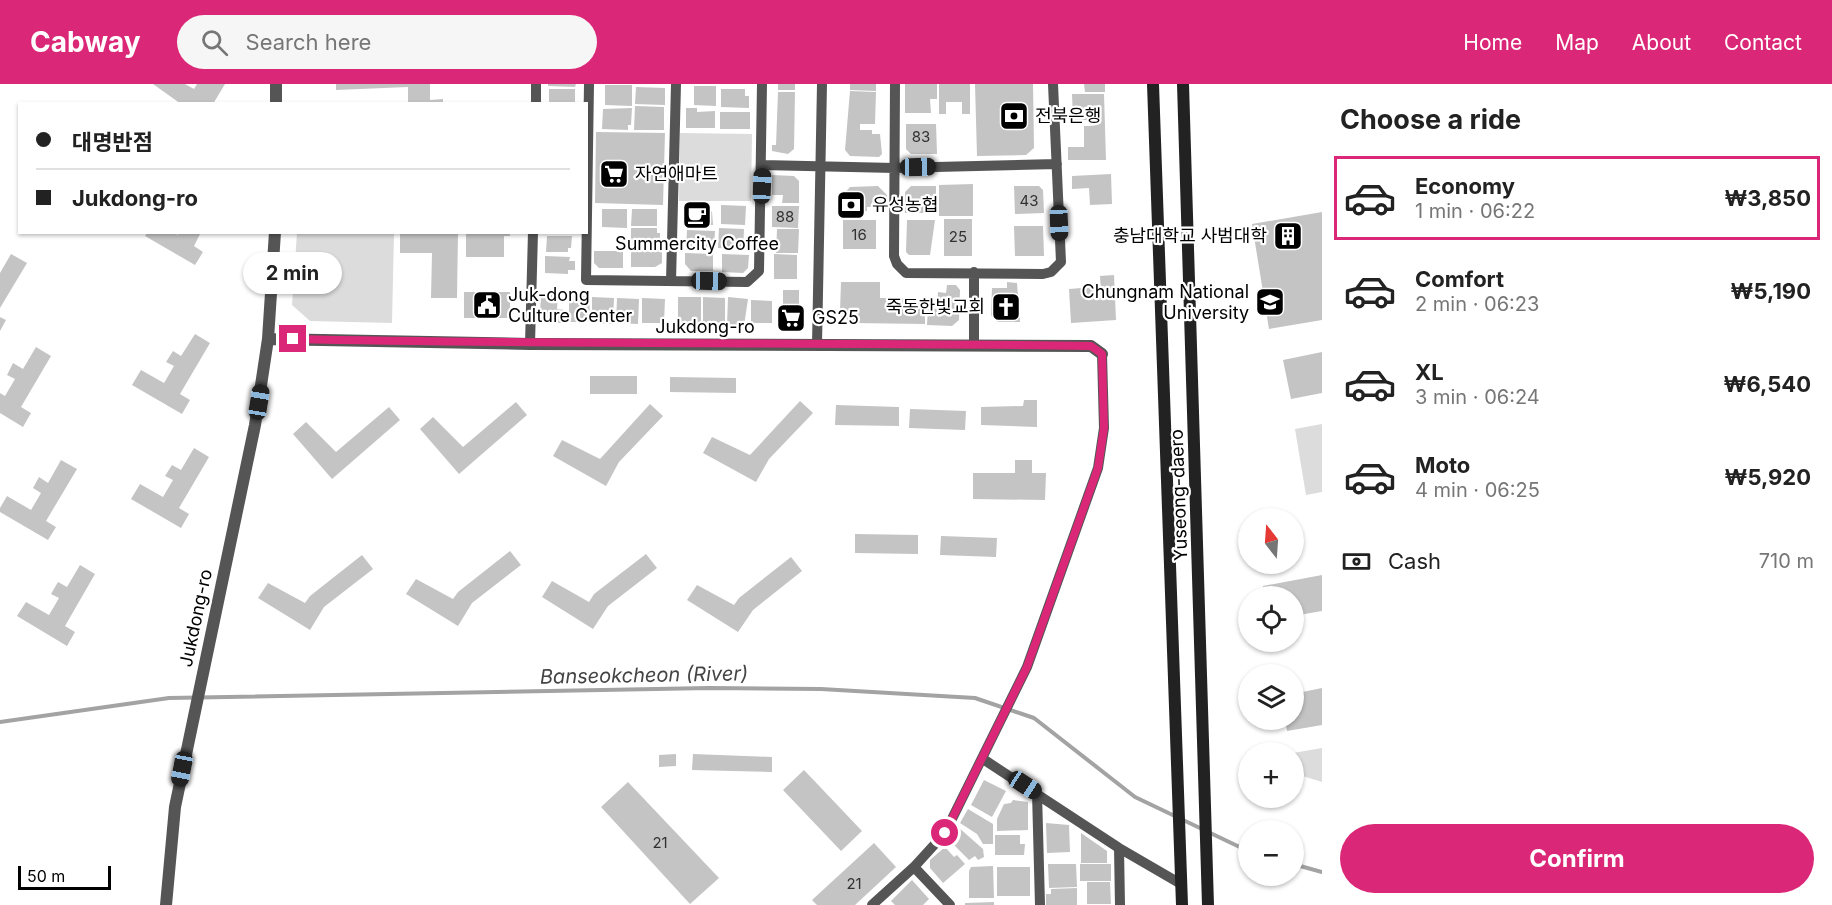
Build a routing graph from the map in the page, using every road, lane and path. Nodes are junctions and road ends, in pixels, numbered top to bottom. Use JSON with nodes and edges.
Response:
{"nodes":[{"id":1,"x":276,"y":84,"type":"edge"},
{"id":2,"x":537,"y":84,"type":"edge"},
{"id":3,"x":589,"y":84,"type":"edge"},
{"id":4,"x":676,"y":84,"type":"edge"},
{"id":5,"x":762,"y":84,"type":"edge"},
{"id":6,"x":822,"y":84,"type":"edge"},
{"id":7,"x":895,"y":84,"type":"edge"},
{"id":8,"x":1053,"y":84,"type":"edge"},
{"id":9,"x":1153,"y":84,"type":"edge"},
{"id":10,"x":1184,"y":84,"type":"edge"},
{"id":11,"x":276,"y":102,"type":"edge"},
{"id":12,"x":536,"y":102,"type":"edge"},
{"id":13,"x":588,"y":125,"type":"edge"},
{"id":14,"x":1057,"y":164,"type":"junction"},
{"id":15,"x":762,"y":165,"type":"junction"},
{"id":16,"x":821,"y":167,"type":"junction"},
{"id":17,"x":895,"y":168,"type":"junction"},
{"id":18,"x":275,"y":234,"type":"edge"},
{"id":19,"x":534,"y":234,"type":"edge"},
{"id":20,"x":586,"y":234,"type":"edge"},
{"id":21,"x":974,"y":273,"type":"junction"},
{"id":22,"x":671,"y":281,"type":"junction"},
{"id":23,"x":268,"y":339,"type":"junction"},
{"id":24,"x":530,"y":344,"type":"junction"},
{"id":25,"x":974,"y":344,"type":"junction"},
{"id":26,"x":817,"y":345,"type":"junction"},
{"id":27,"x":1102,"y":354,"type":"joint"},
{"id":28,"x":983,"y":759,"type":"junction"},
{"id":29,"x":1036,"y":793,"type":"junction"},
{"id":30,"x":1119,"y":848,"type":"junction"},
{"id":31,"x":914,"y":867,"type":"junction"},
{"id":32,"x":1181,"y":884,"type":"junction"},
{"id":33,"x":1209,"y":901,"type":"edge"},
{"id":34,"x":166,"y":905,"type":"edge"},
{"id":35,"x":872,"y":905,"type":"edge"},
{"id":36,"x":950,"y":905,"type":"edge"},
{"id":37,"x":1040,"y":905,"type":"edge"},
{"id":38,"x":1120,"y":905,"type":"edge"},
{"id":39,"x":1182,"y":905,"type":"edge"}],
"edges":[{"from":1,"to":11,"type":"street"},
{"from":2,"to":12,"type":"street"},
{"from":3,"to":13,"type":"street"},
{"from":4,"to":22,"type":"street"},
{"from":5,"to":15,"type":"street"},
{"from":6,"to":16,"type":"street"},
{"from":7,"to":17,"type":"street"},
{"from":8,"to":14,"type":"street"},
{"from":9,"to":32,"type":"main road","name":"Yuseong-daero"},
{"from":10,"to":33,"type":"main road","name":"Yuseong-daero"},
{"from":14,"to":17,"type":"street"},
{"from":14,"to":21,"type":"street"},
{"from":15,"to":16,"type":"street"},
{"from":15,"to":22,"type":"street"},
{"from":16,"to":17,"type":"street"},
{"from":16,"to":26,"type":"street"},
{"from":17,"to":21,"type":"street"},
{"from":18,"to":23,"type":"street","name":"Jukdong-ro"},
{"from":19,"to":24,"type":"street"},
{"from":20,"to":22,"type":"street"},
{"from":21,"to":25,"type":"street"},
{"from":23,"to":24,"type":"street","name":"Jukdong-ro"},
{"from":23,"to":34,"type":"street","name":"Jukdong-ro"},
{"from":24,"to":26,"type":"street","name":"Jukdong-ro"},
{"from":25,"to":26,"type":"street","name":"Jukdong-ro"},
{"from":25,"to":27,"type":"street","name":"Jukdong-ro"},
{"from":27,"to":28,"type":"street"},
{"from":28,"to":29,"type":"street"},
{"from":28,"to":31,"type":"street"},
{"from":29,"to":30,"type":"street"},
{"from":29,"to":37,"type":"street"},
{"from":30,"to":32,"type":"street"},
{"from":30,"to":38,"type":"street"},
{"from":31,"to":35,"type":"street"},
{"from":31,"to":36,"type":"street"},
{"from":32,"to":39,"type":"main road","name":"Yuseong-daero"}]}
